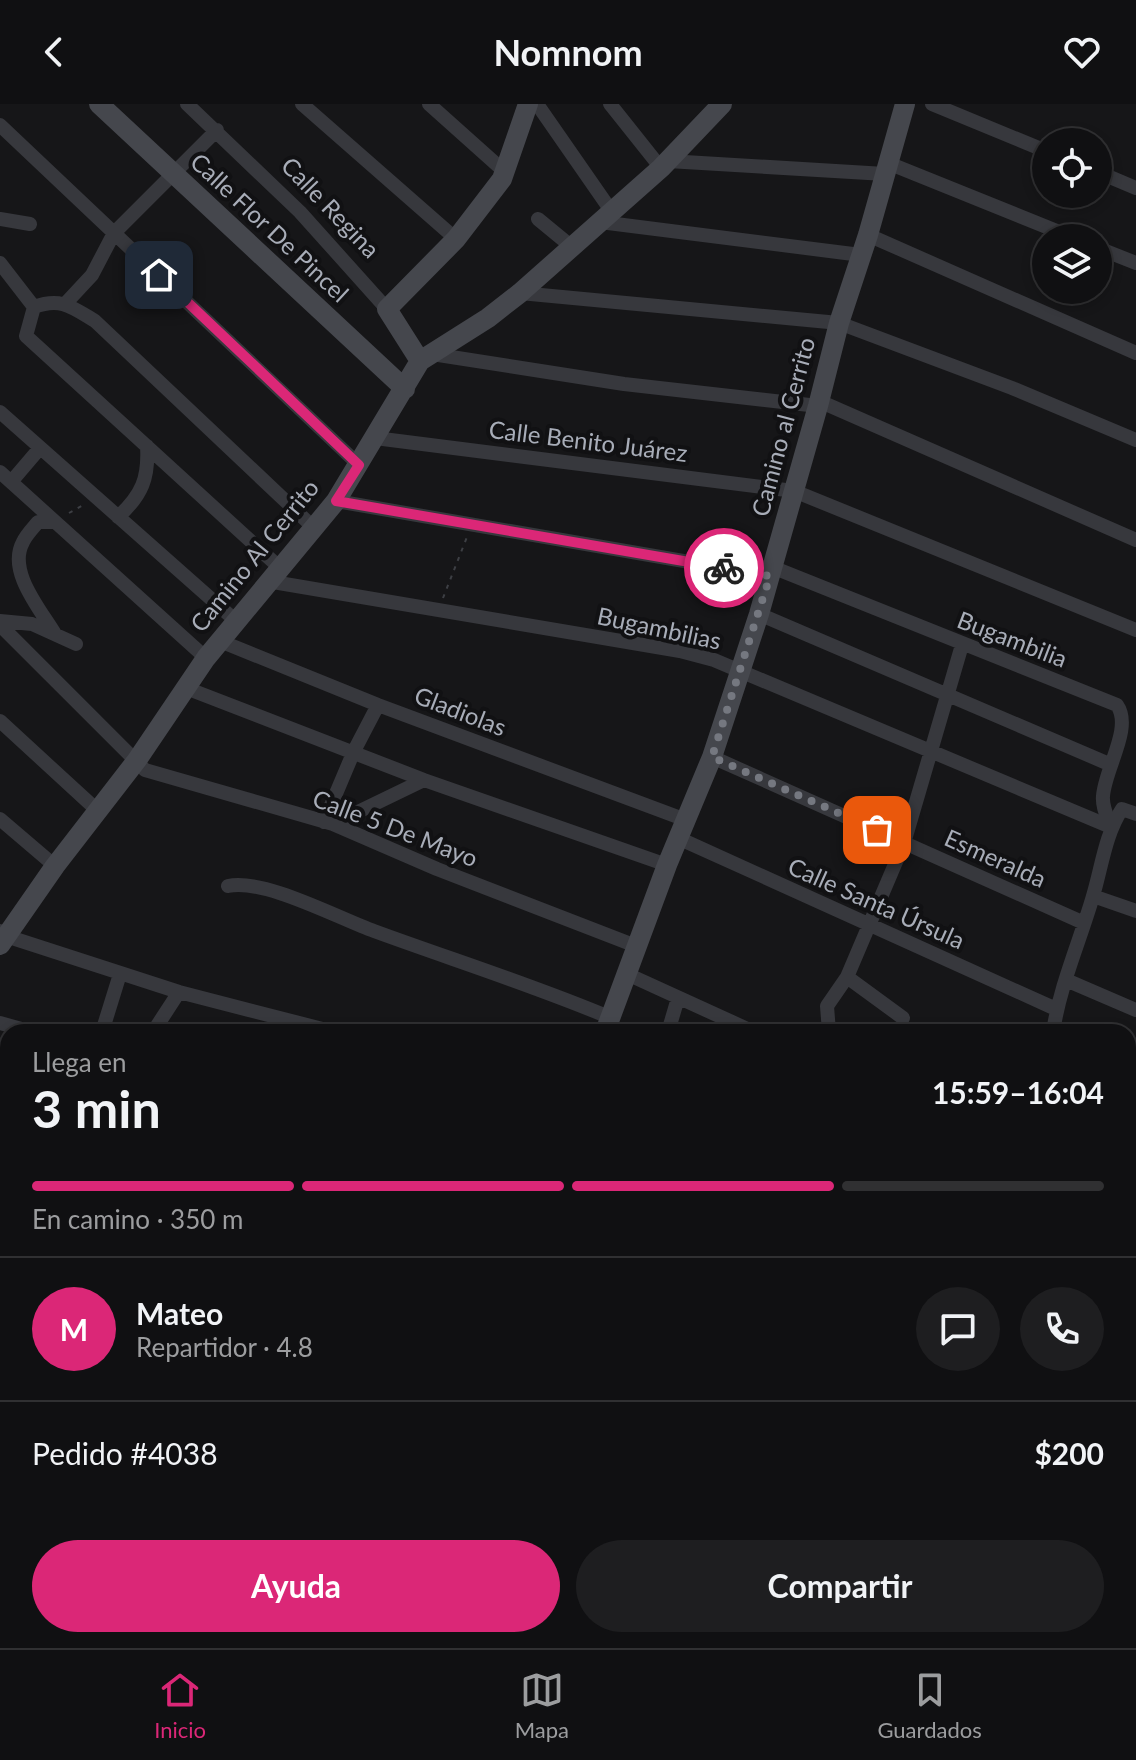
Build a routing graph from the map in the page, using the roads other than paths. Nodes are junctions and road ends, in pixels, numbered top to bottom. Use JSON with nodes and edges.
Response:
{"nodes":[{"id":1,"x":99,"y":104,"type":"edge"},
{"id":2,"x":187,"y":104,"type":"edge"},
{"id":3,"x":302,"y":104,"type":"edge"},
{"id":4,"x":429,"y":104,"type":"edge"},
{"id":5,"x":528,"y":104,"type":"edge"},
{"id":6,"x":537,"y":104,"type":"edge"},
{"id":7,"x":610,"y":104,"type":"edge"},
{"id":8,"x":905,"y":104,"type":"edge"},
{"id":9,"x":932,"y":104,"type":"edge"},
{"id":10,"x":711,"y":108,"type":"edge"},
{"id":11,"x":0,"y":125,"type":"edge"},
{"id":12,"x":217,"y":130,"type":"junction"},
{"id":13,"x":1032,"y":145,"type":"edge"},
{"id":14,"x":664,"y":165,"type":"junction"},
{"id":15,"x":887,"y":169,"type":"junction"},
{"id":16,"x":505,"y":172,"type":"junction"},
{"id":17,"x":173,"y":174,"type":"junction"},
{"id":18,"x":1112,"y":178,"type":"edge"},
{"id":19,"x":1136,"y":188,"type":"edge"},
{"id":20,"x":606,"y":217,"type":"junction"},
{"id":21,"x":0,"y":219,"type":"edge"},
{"id":22,"x":538,"y":219,"type":"dead end"},
{"id":23,"x":30,"y":224,"type":"dead end"},
{"id":24,"x":1036,"y":224,"type":"edge"},
{"id":25,"x":114,"y":233,"type":"junction"},
{"id":26,"x":868,"y":235,"type":"junction"},
{"id":27,"x":456,"y":239,"type":"junction"},
{"id":28,"x":572,"y":247,"type":"junction"},
{"id":29,"x":1112,"y":254,"type":"edge"},
{"id":30,"x":861,"y":255,"type":"junction"},
{"id":31,"x":0,"y":263,"type":"edge"},
{"id":32,"x":1136,"y":263,"type":"edge"},
{"id":33,"x":520,"y":293,"type":"junction"},
{"id":34,"x":65,"y":304,"type":"junction"},
{"id":35,"x":34,"y":307,"type":"junction"},
{"id":36,"x":387,"y":309,"type":"junction"},
{"id":37,"x":839,"y":323,"type":"junction"},
{"id":38,"x":1136,"y":353,"type":"edge"},
{"id":39,"x":426,"y":358,"type":"junction"},
{"id":40,"x":405,"y":389,"type":"junction"},
{"id":41,"x":818,"y":404,"type":"junction"},
{"id":42,"x":0,"y":412,"type":"edge"},
{"id":43,"x":375,"y":438,"type":"junction"},
{"id":44,"x":1136,"y":440,"type":"edge"},
{"id":45,"x":147,"y":446,"type":"junction"},
{"id":46,"x":40,"y":448,"type":"junction"},
{"id":47,"x":359,"y":465,"type":"junction"},
{"id":48,"x":5,"y":477,"type":"edge"},
{"id":49,"x":794,"y":491,"type":"junction"},
{"id":50,"x":336,"y":501,"type":"junction"},
{"id":51,"x":118,"y":517,"type":"junction"},
{"id":52,"x":55,"y":522,"type":"junction"},
{"id":53,"x":313,"y":527,"type":"junction"},
{"id":54,"x":1136,"y":540,"type":"edge"},
{"id":55,"x":771,"y":572,"type":"junction"},
{"id":56,"x":273,"y":574,"type":"junction"},
{"id":57,"x":759,"y":614,"type":"junction"},
{"id":58,"x":236,"y":621,"type":"junction"},
{"id":59,"x":0,"y":623,"type":"edge"},
{"id":60,"x":1136,"y":630,"type":"edge"},
{"id":61,"x":55,"y":634,"type":"junction"},
{"id":62,"x":220,"y":641,"type":"junction"},
{"id":63,"x":76,"y":644,"type":"dead end"},
{"id":64,"x":962,"y":645,"type":"junction"},
{"id":65,"x":206,"y":658,"type":"junction"},
{"id":66,"x":739,"y":671,"type":"junction"},
{"id":67,"x":186,"y":688,"type":"junction"},
{"id":68,"x":947,"y":696,"type":"junction"},
{"id":69,"x":378,"y":705,"type":"junction"},
{"id":70,"x":0,"y":721,"type":"edge"},
{"id":71,"x":354,"y":751,"type":"junction"},
{"id":72,"x":932,"y":752,"type":"junction"},
{"id":73,"x":712,"y":757,"type":"junction"},
{"id":74,"x":137,"y":760,"type":"junction"},
{"id":75,"x":1109,"y":764,"type":"junction"},
{"id":76,"x":424,"y":780,"type":"junction"},
{"id":77,"x":98,"y":811,"type":"junction"},
{"id":78,"x":1129,"y":811,"type":"edge"},
{"id":79,"x":0,"y":819,"type":"edge"},
{"id":80,"x":329,"y":823,"type":"junction"},
{"id":81,"x":1111,"y":827,"type":"junction"},
{"id":82,"x":682,"y":829,"type":"junction"},
{"id":83,"x":904,"y":843,"type":"junction"},
{"id":84,"x":667,"y":865,"type":"junction"},
{"id":85,"x":55,"y":866,"type":"junction"},
{"id":86,"x":228,"y":886,"type":"dead end"},
{"id":87,"x":1093,"y":896,"type":"junction"},
{"id":88,"x":1136,"y":911,"type":"edge"},
{"id":89,"x":1084,"y":923,"type":"junction"},
{"id":90,"x":869,"y":925,"type":"junction"},
{"id":91,"x":2,"y":937,"type":"edge"},
{"id":92,"x":636,"y":946,"type":"junction"},
{"id":93,"x":120,"y":974,"type":"junction"},
{"id":94,"x":627,"y":974,"type":"junction"},
{"id":95,"x":847,"y":977,"type":"junction"},
{"id":96,"x":1066,"y":980,"type":"junction"},
{"id":97,"x":179,"y":992,"type":"junction"},
{"id":98,"x":678,"y":998,"type":"junction"},
{"id":99,"x":1056,"y":1009,"type":"junction"},
{"id":100,"x":1136,"y":1010,"type":"edge"},
{"id":101,"x":903,"y":1018,"type":"dead end"},
{"id":102,"x":104,"y":1024,"type":"edge"},
{"id":103,"x":158,"y":1024,"type":"edge"},
{"id":104,"x":303,"y":1024,"type":"edge"},
{"id":105,"x":606,"y":1024,"type":"edge"},
{"id":106,"x":608,"y":1024,"type":"edge"},
{"id":107,"x":670,"y":1024,"type":"edge"},
{"id":108,"x":736,"y":1024,"type":"edge"},
{"id":109,"x":828,"y":1024,"type":"edge"},
{"id":110,"x":1054,"y":1024,"type":"edge"}],
"edges":[{"from":1,"to":17,"type":"main road","name":"Calle Flor De Pincel"},
{"from":2,"to":12,"type":"street","name":"Calle Regina"},
{"from":3,"to":27,"type":"street"},
{"from":4,"to":16,"type":"street"},
{"from":5,"to":16,"type":"main road"},
{"from":6,"to":20,"type":"street"},
{"from":7,"to":14,"type":"street"},
{"from":8,"to":15,"type":"main road","name":"Camino al Cerrito"},
{"from":9,"to":13,"type":"street"},
{"from":10,"to":14,"type":"main road","name":"Camino Al Cerrito"},
{"from":11,"to":25,"type":"street"},
{"from":12,"to":17,"type":"street"},
{"from":12,"to":36,"type":"street","name":"Calle Regina"},
{"from":14,"to":15,"type":"street"},
{"from":14,"to":20,"type":"main road","name":"Camino Al Cerrito"},
{"from":15,"to":24,"type":"street"},
{"from":15,"to":26,"type":"main road","name":"Camino al Cerrito"},
{"from":16,"to":27,"type":"main road"},
{"from":17,"to":25,"type":"street"},
{"from":17,"to":40,"type":"main road","name":"Calle Flor De Pincel"},
{"from":18,"to":19,"type":"street"},
{"from":20,"to":28,"type":"main road","name":"Camino Al Cerrito"},
{"from":20,"to":30,"type":"street"},
{"from":21,"to":23,"type":"street"},
{"from":22,"to":28,"type":"street"},
{"from":25,"to":34,"type":"street"},
{"from":25,"to":47,"type":"street"},
{"from":26,"to":30,"type":"main road","name":"Camino al Cerrito"},
{"from":26,"to":38,"type":"street"},
{"from":27,"to":36,"type":"main road"},
{"from":28,"to":33,"type":"main road","name":"Camino Al Cerrito"},
{"from":29,"to":32,"type":"street"},
{"from":30,"to":37,"type":"main road","name":"Camino al Cerrito"},
{"from":31,"to":35,"type":"street"},
{"from":33,"to":37,"type":"street"},
{"from":33,"to":39,"type":"main road","name":"Camino Al Cerrito"},
{"from":34,"to":35,"type":"street"},
{"from":34,"to":53,"type":"street"},
{"from":35,"to":45,"type":"street"},
{"from":36,"to":39,"type":"main road","name":"Calle Regina"},
{"from":37,"to":41,"type":"main road","name":"Camino al Cerrito"},
{"from":37,"to":44,"type":"street"},
{"from":39,"to":40,"type":"main road","name":"Camino Al Cerrito"},
{"from":39,"to":41,"type":"street"},
{"from":40,"to":43,"type":"main road","name":"Camino Al Cerrito"},
{"from":41,"to":49,"type":"main road","name":"Camino al Cerrito"},
{"from":41,"to":54,"type":"street"},
{"from":42,"to":46,"type":"street"},
{"from":43,"to":47,"type":"main road","name":"Camino Al Cerrito"},
{"from":43,"to":49,"type":"street","name":"Calle Benito Juárez"},
{"from":45,"to":51,"type":"street"},
{"from":45,"to":56,"type":"street"},
{"from":46,"to":48,"type":"street"},
{"from":46,"to":51,"type":"street"},
{"from":47,"to":50,"type":"main road","name":"Camino Al Cerrito"},
{"from":48,"to":52,"type":"street"},
{"from":49,"to":55,"type":"main road","name":"Camino al Cerrito"},
{"from":49,"to":60,"type":"street","name":"Calle Benito Juárez"},
{"from":50,"to":53,"type":"main road","name":"Camino Al Cerrito"},
{"from":50,"to":55,"type":"street","name":"Bugambilia"},
{"from":51,"to":58,"type":"street"},
{"from":52,"to":61,"type":"street"},
{"from":52,"to":65,"type":"street"},
{"from":53,"to":56,"type":"main road","name":"Camino Al Cerrito"},
{"from":55,"to":57,"type":"main road","name":"Camino al Cerrito"},
{"from":55,"to":64,"type":"street","name":"Bugambilia"},
{"from":56,"to":58,"type":"main road","name":"Camino Al Cerrito"},
{"from":56,"to":66,"type":"street","name":"Bugambilias"},
{"from":57,"to":66,"type":"main road","name":"Camino al Cerrito"},
{"from":57,"to":68,"type":"street"},
{"from":58,"to":62,"type":"main road","name":"Camino Al Cerrito"},
{"from":59,"to":61,"type":"street"},
{"from":59,"to":74,"type":"street","name":"Calle 5 De Mayo"},
{"from":61,"to":63,"type":"street"},
{"from":62,"to":65,"type":"main road","name":"Camino Al Cerrito"},
{"from":62,"to":69,"type":"street","name":"Gladiolas"},
{"from":64,"to":68,"type":"street"},
{"from":64,"to":75,"type":"street","name":"Bugambilia"},
{"from":65,"to":67,"type":"main road","name":"Camino Al Cerrito"},
{"from":66,"to":72,"type":"street","name":"Bugambilias"},
{"from":66,"to":73,"type":"main road","name":"Camino al Cerrito"},
{"from":67,"to":71,"type":"street"},
{"from":67,"to":74,"type":"main road","name":"Camino Al Cerrito"},
{"from":68,"to":72,"type":"street"},
{"from":68,"to":75,"type":"street"},
{"from":69,"to":71,"type":"street"},
{"from":69,"to":82,"type":"street","name":"Gladiolas"},
{"from":70,"to":77,"type":"street"},
{"from":71,"to":76,"type":"street"},
{"from":71,"to":80,"type":"street"},
{"from":72,"to":81,"type":"street","name":"Bugambilias"},
{"from":72,"to":83,"type":"street"},
{"from":73,"to":82,"type":"main road","name":"Camino al Cerrito"},
{"from":73,"to":83,"type":"street","name":"Esmeralda"},
{"from":74,"to":77,"type":"main road","name":"Camino Al Cerrito"},
{"from":74,"to":80,"type":"street","name":"Calle 5 De Mayo"},
{"from":75,"to":81,"type":"street","name":"Bugambilia"},
{"from":76,"to":80,"type":"street"},
{"from":76,"to":84,"type":"street"},
{"from":77,"to":85,"type":"main road","name":"Camino Al Cerrito"},
{"from":78,"to":81,"type":"street"},
{"from":79,"to":85,"type":"street"},
{"from":80,"to":92,"type":"street","name":"Calle 5 De Mayo"},
{"from":81,"to":87,"type":"street"},
{"from":82,"to":84,"type":"main road","name":"Camino al Cerrito"},
{"from":82,"to":90,"type":"street","name":"Calle Santa Úrsula"},
{"from":83,"to":89,"type":"street","name":"Esmeralda"},
{"from":83,"to":90,"type":"street"},
{"from":84,"to":92,"type":"main road","name":"Camino al Cerrito"},
{"from":85,"to":91,"type":"main road","name":"Camino Al Cerrito"},
{"from":86,"to":105,"type":"street"},
{"from":87,"to":88,"type":"street"},
{"from":87,"to":89,"type":"street"},
{"from":89,"to":96,"type":"street"},
{"from":90,"to":95,"type":"street"},
{"from":90,"to":99,"type":"street","name":"Calle Santa Úrsula"},
{"from":91,"to":93,"type":"street"},
{"from":92,"to":94,"type":"main road","name":"Camino al Cerrito"},
{"from":93,"to":97,"type":"street"},
{"from":93,"to":102,"type":"street"},
{"from":94,"to":98,"type":"street"},
{"from":94,"to":106,"type":"main road","name":"Camino al Cerrito"},
{"from":95,"to":101,"type":"street"},
{"from":95,"to":109,"type":"street"},
{"from":96,"to":99,"type":"street"},
{"from":96,"to":100,"type":"street"},
{"from":97,"to":103,"type":"street"},
{"from":97,"to":104,"type":"street"},
{"from":98,"to":107,"type":"street"},
{"from":98,"to":108,"type":"street"},
{"from":99,"to":110,"type":"street"}]}
